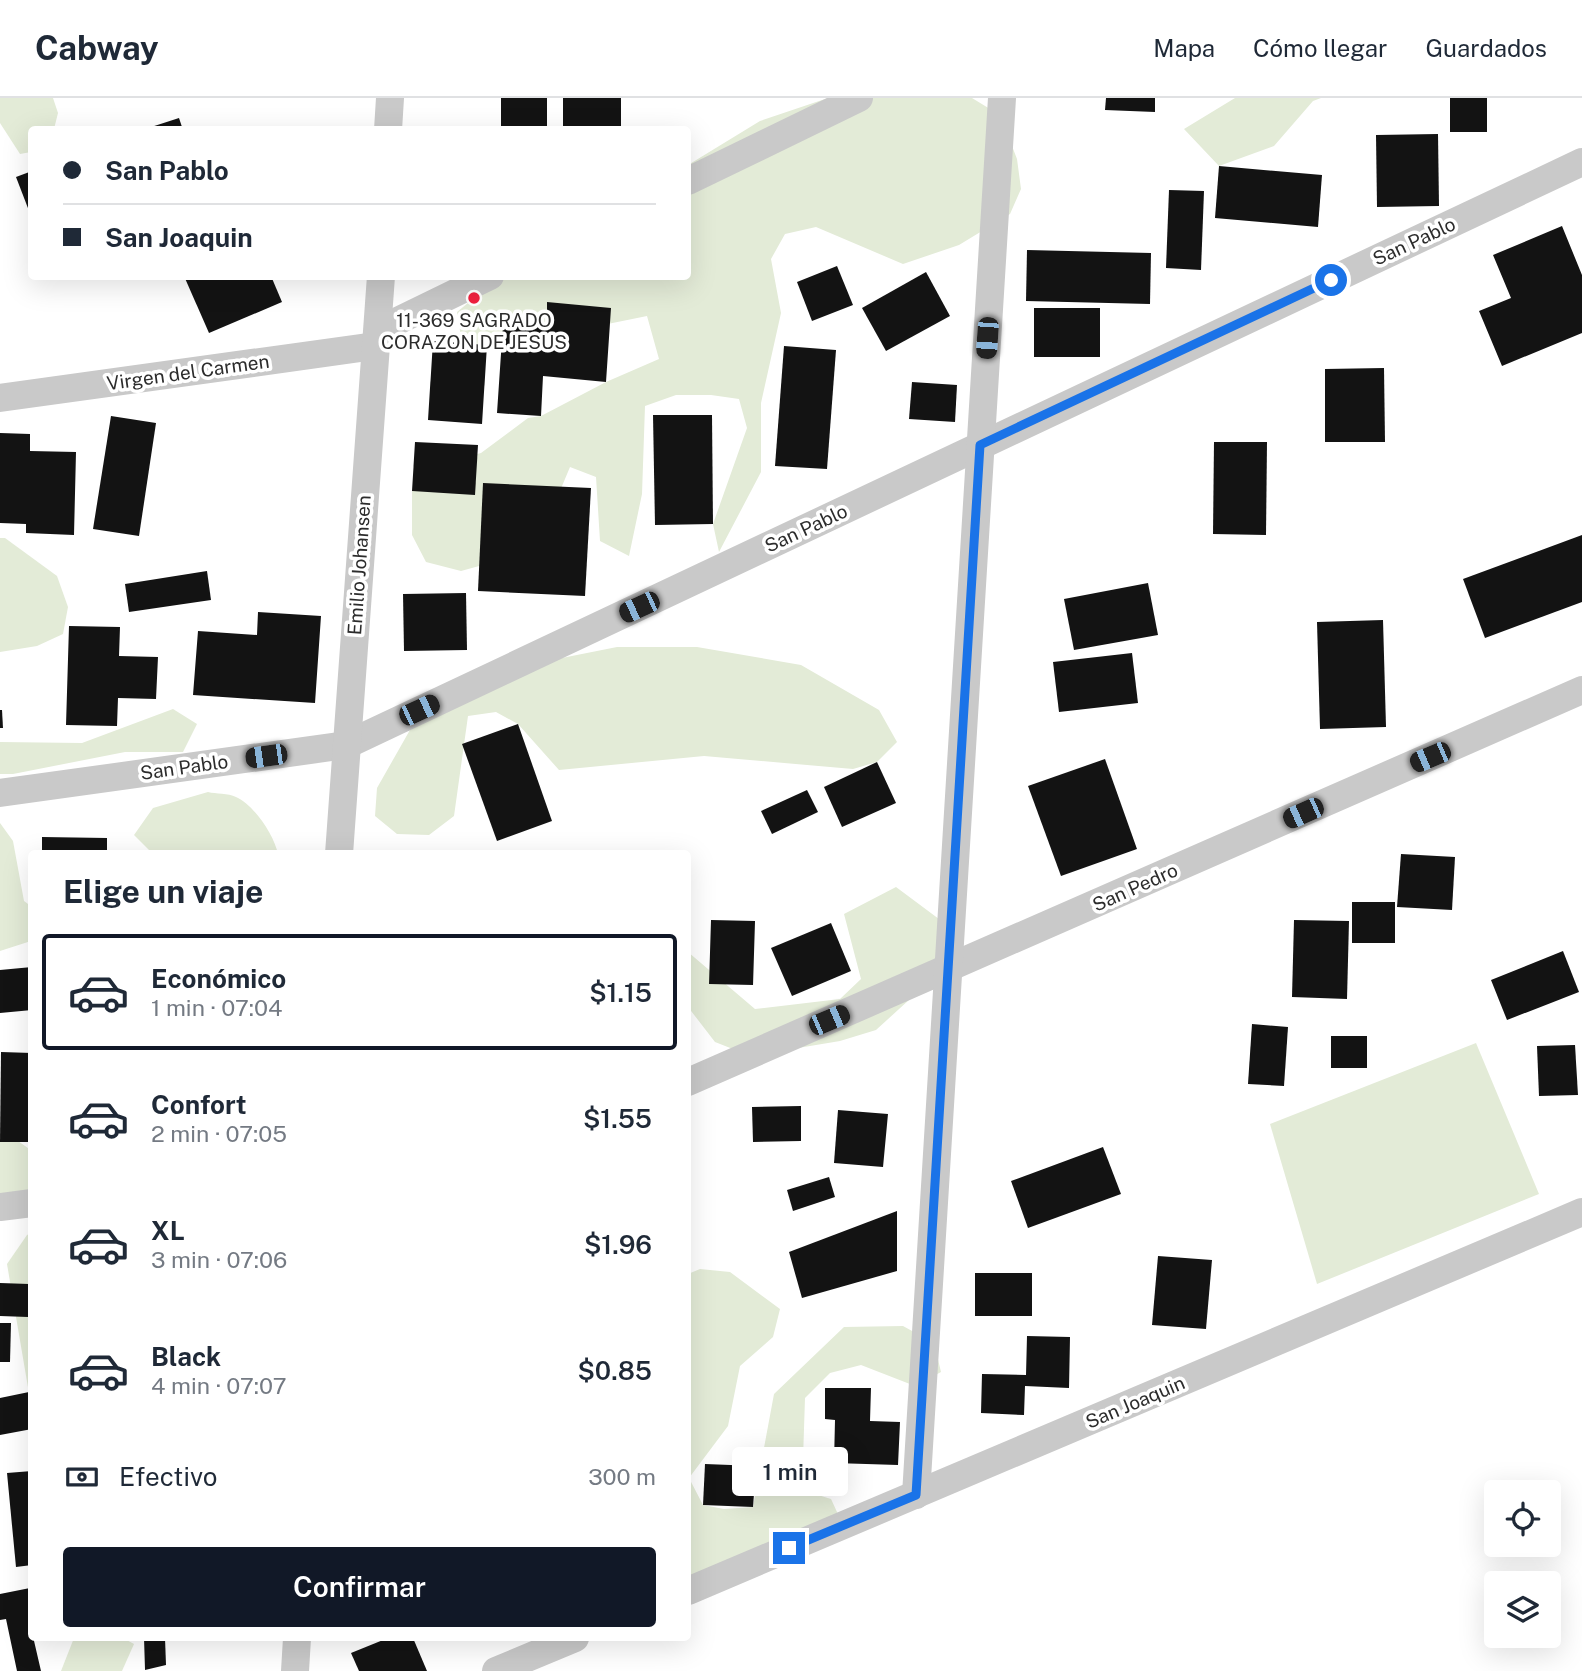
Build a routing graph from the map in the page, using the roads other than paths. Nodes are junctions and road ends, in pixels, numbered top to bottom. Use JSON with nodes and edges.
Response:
{"nodes":[{"id":1,"x":390,"y":98,"type":"edge"},
{"id":2,"x":859,"y":98,"type":"edge"},
{"id":3,"x":1002,"y":98,"type":"edge"},
{"id":4,"x":388,"y":126,"type":"edge"},
{"id":5,"x":1582,"y":162,"type":"edge"},
{"id":6,"x":691,"y":180,"type":"edge"},
{"id":7,"x":381,"y":280,"type":"edge"},
{"id":8,"x":482,"y":280,"type":"edge"},
{"id":9,"x":377,"y":338,"type":"junction"},
{"id":10,"x":0,"y":398,"type":"edge"},
{"id":11,"x":980,"y":445,"type":"junction"},
{"id":12,"x":1582,"y":691,"type":"edge"},
{"id":13,"x":346,"y":745,"type":"junction"},
{"id":14,"x":0,"y":793,"type":"edge"},
{"id":15,"x":339,"y":850,"type":"edge"},
{"id":16,"x":947,"y":969,"type":"junction"},
{"id":17,"x":691,"y":1081,"type":"edge"},
{"id":18,"x":28,"y":1203,"type":"edge"},
{"id":19,"x":0,"y":1206,"type":"edge"},
{"id":20,"x":1582,"y":1212,"type":"edge"},
{"id":21,"x":916,"y":1495,"type":"junction"},
{"id":22,"x":691,"y":1590,"type":"edge"},
{"id":23,"x":297,"y":1641,"type":"edge"},
{"id":24,"x":568,"y":1641,"type":"edge"},
{"id":25,"x":295,"y":1671,"type":"edge"},
{"id":26,"x":496,"y":1671,"type":"edge"}],
"edges":[{"from":1,"to":4,"type":"street"},
{"from":2,"to":6,"type":"street"},
{"from":3,"to":11,"type":"street"},
{"from":5,"to":11,"type":"street","name":"San Pablo"},
{"from":7,"to":9,"type":"street","name":"Emilio Johansen"},
{"from":8,"to":9,"type":"street","name":"Virgen del Carmen"},
{"from":9,"to":10,"type":"street","name":"Virgen del Carmen"},
{"from":9,"to":13,"type":"street","name":"Emilio Johansen"},
{"from":11,"to":13,"type":"street","name":"San Pablo"},
{"from":11,"to":16,"type":"street"},
{"from":12,"to":16,"type":"street","name":"San Pedro"},
{"from":13,"to":14,"type":"street","name":"San Pablo"},
{"from":13,"to":15,"type":"street","name":"Emilio Johansen"},
{"from":16,"to":17,"type":"street","name":"San Pedro"},
{"from":16,"to":21,"type":"street"},
{"from":18,"to":19,"type":"street"},
{"from":20,"to":21,"type":"street","name":"San Joaquin"},
{"from":21,"to":22,"type":"street","name":"San Joaquin"},
{"from":23,"to":25,"type":"street"},
{"from":24,"to":26,"type":"street"}]}
